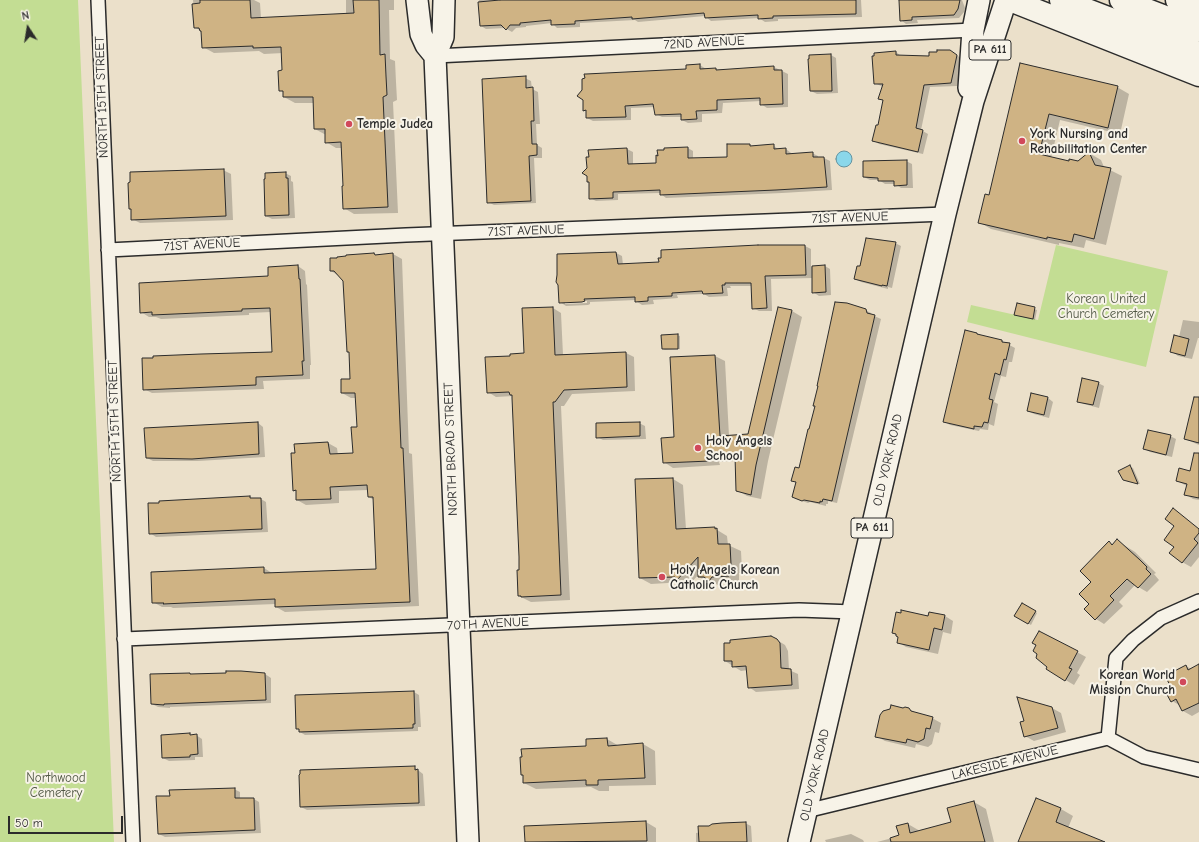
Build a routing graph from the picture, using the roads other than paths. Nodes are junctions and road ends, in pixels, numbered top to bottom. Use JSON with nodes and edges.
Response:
{"nodes":[{"id":1,"x":98,"y":0,"type":"edge"},
{"id":2,"x":417,"y":0,"type":"edge"},
{"id":3,"x":444,"y":0,"type":"edge"},
{"id":4,"x":979,"y":0,"type":"edge"},
{"id":5,"x":1006,"y":0,"type":"edge"},
{"id":6,"x":1010,"y":0,"type":"edge"},
{"id":7,"x":1061,"y":0,"type":"edge"},
{"id":8,"x":1121,"y":0,"type":"edge"},
{"id":9,"x":1177,"y":0,"type":"edge"},
{"id":10,"x":1199,"y":8,"type":"edge"},
{"id":11,"x":973,"y":30,"type":"junction"},
{"id":12,"x":1199,"y":30,"type":"edge"},
{"id":13,"x":1199,"y":53,"type":"edge"},
{"id":14,"x":434,"y":56,"type":"junction"},
{"id":15,"x":1199,"y":75,"type":"edge"},
{"id":16,"x":967,"y":124,"type":"junction"},
{"id":17,"x":944,"y":214,"type":"junction"},
{"id":18,"x":442,"y":234,"type":"junction"},
{"id":19,"x":108,"y":250,"type":"junction"},
{"id":20,"x":1199,"y":601,"type":"edge"},
{"id":21,"x":852,"y":612,"type":"junction"},
{"id":22,"x":459,"y":625,"type":"junction"},
{"id":23,"x":124,"y":639,"type":"junction"},
{"id":24,"x":1108,"y":738,"type":"junction"},
{"id":25,"x":1199,"y":770,"type":"edge"},
{"id":26,"x":806,"y":811,"type":"junction"},
{"id":27,"x":133,"y":842,"type":"edge"},
{"id":28,"x":468,"y":842,"type":"edge"},
{"id":29,"x":799,"y":842,"type":"edge"}],
"edges":[{"from":1,"to":19,"type":"street","name":"NORTH 15TH STREET"},
{"from":2,"to":14,"type":"main road","name":"NORTH BROAD STREET"},
{"from":3,"to":14,"type":"main road","name":"NORTH BROAD STREET"},
{"from":4,"to":11,"type":"main road","name":"OLD YORK ROAD","number":"PA 611"},
{"from":5,"to":16,"type":"main road","name":"OLD YORK ROAD","number":"PA 611"},
{"from":6,"to":15,"type":"highway"},
{"from":7,"to":13,"type":"highway"},
{"from":8,"to":12,"type":"highway"},
{"from":9,"to":10,"type":"highway"},
{"from":11,"to":14,"type":"street","name":"72ND AVENUE"},
{"from":11,"to":16,"type":"main road","name":"OLD YORK ROAD","number":"PA 611"},
{"from":14,"to":18,"type":"main road","name":"NORTH BROAD STREET"},
{"from":16,"to":17,"type":"main road","name":"OLD YORK ROAD","number":"PA 611"},
{"from":17,"to":18,"type":"street","name":"71ST AVENUE"},
{"from":17,"to":21,"type":"main road","name":"OLD YORK ROAD","number":"PA 611"},
{"from":18,"to":19,"type":"street","name":"71ST AVENUE"},
{"from":18,"to":22,"type":"main road","name":"NORTH BROAD STREET"},
{"from":19,"to":23,"type":"street","name":"NORTH 15TH STREET"},
{"from":20,"to":24,"type":"street"},
{"from":21,"to":22,"type":"street","name":"70TH AVENUE"},
{"from":21,"to":26,"type":"main road","name":"OLD YORK ROAD","number":"PA 611"},
{"from":22,"to":23,"type":"street","name":"70TH AVENUE"},
{"from":22,"to":28,"type":"main road","name":"NORTH BROAD STREET"},
{"from":23,"to":27,"type":"street","name":"NORTH 15TH STREET"},
{"from":24,"to":25,"type":"street"},
{"from":24,"to":26,"type":"street","name":"LAKESIDE AVENUE"},
{"from":26,"to":29,"type":"main road","name":"OLD YORK ROAD","number":"PA 611"}]}
